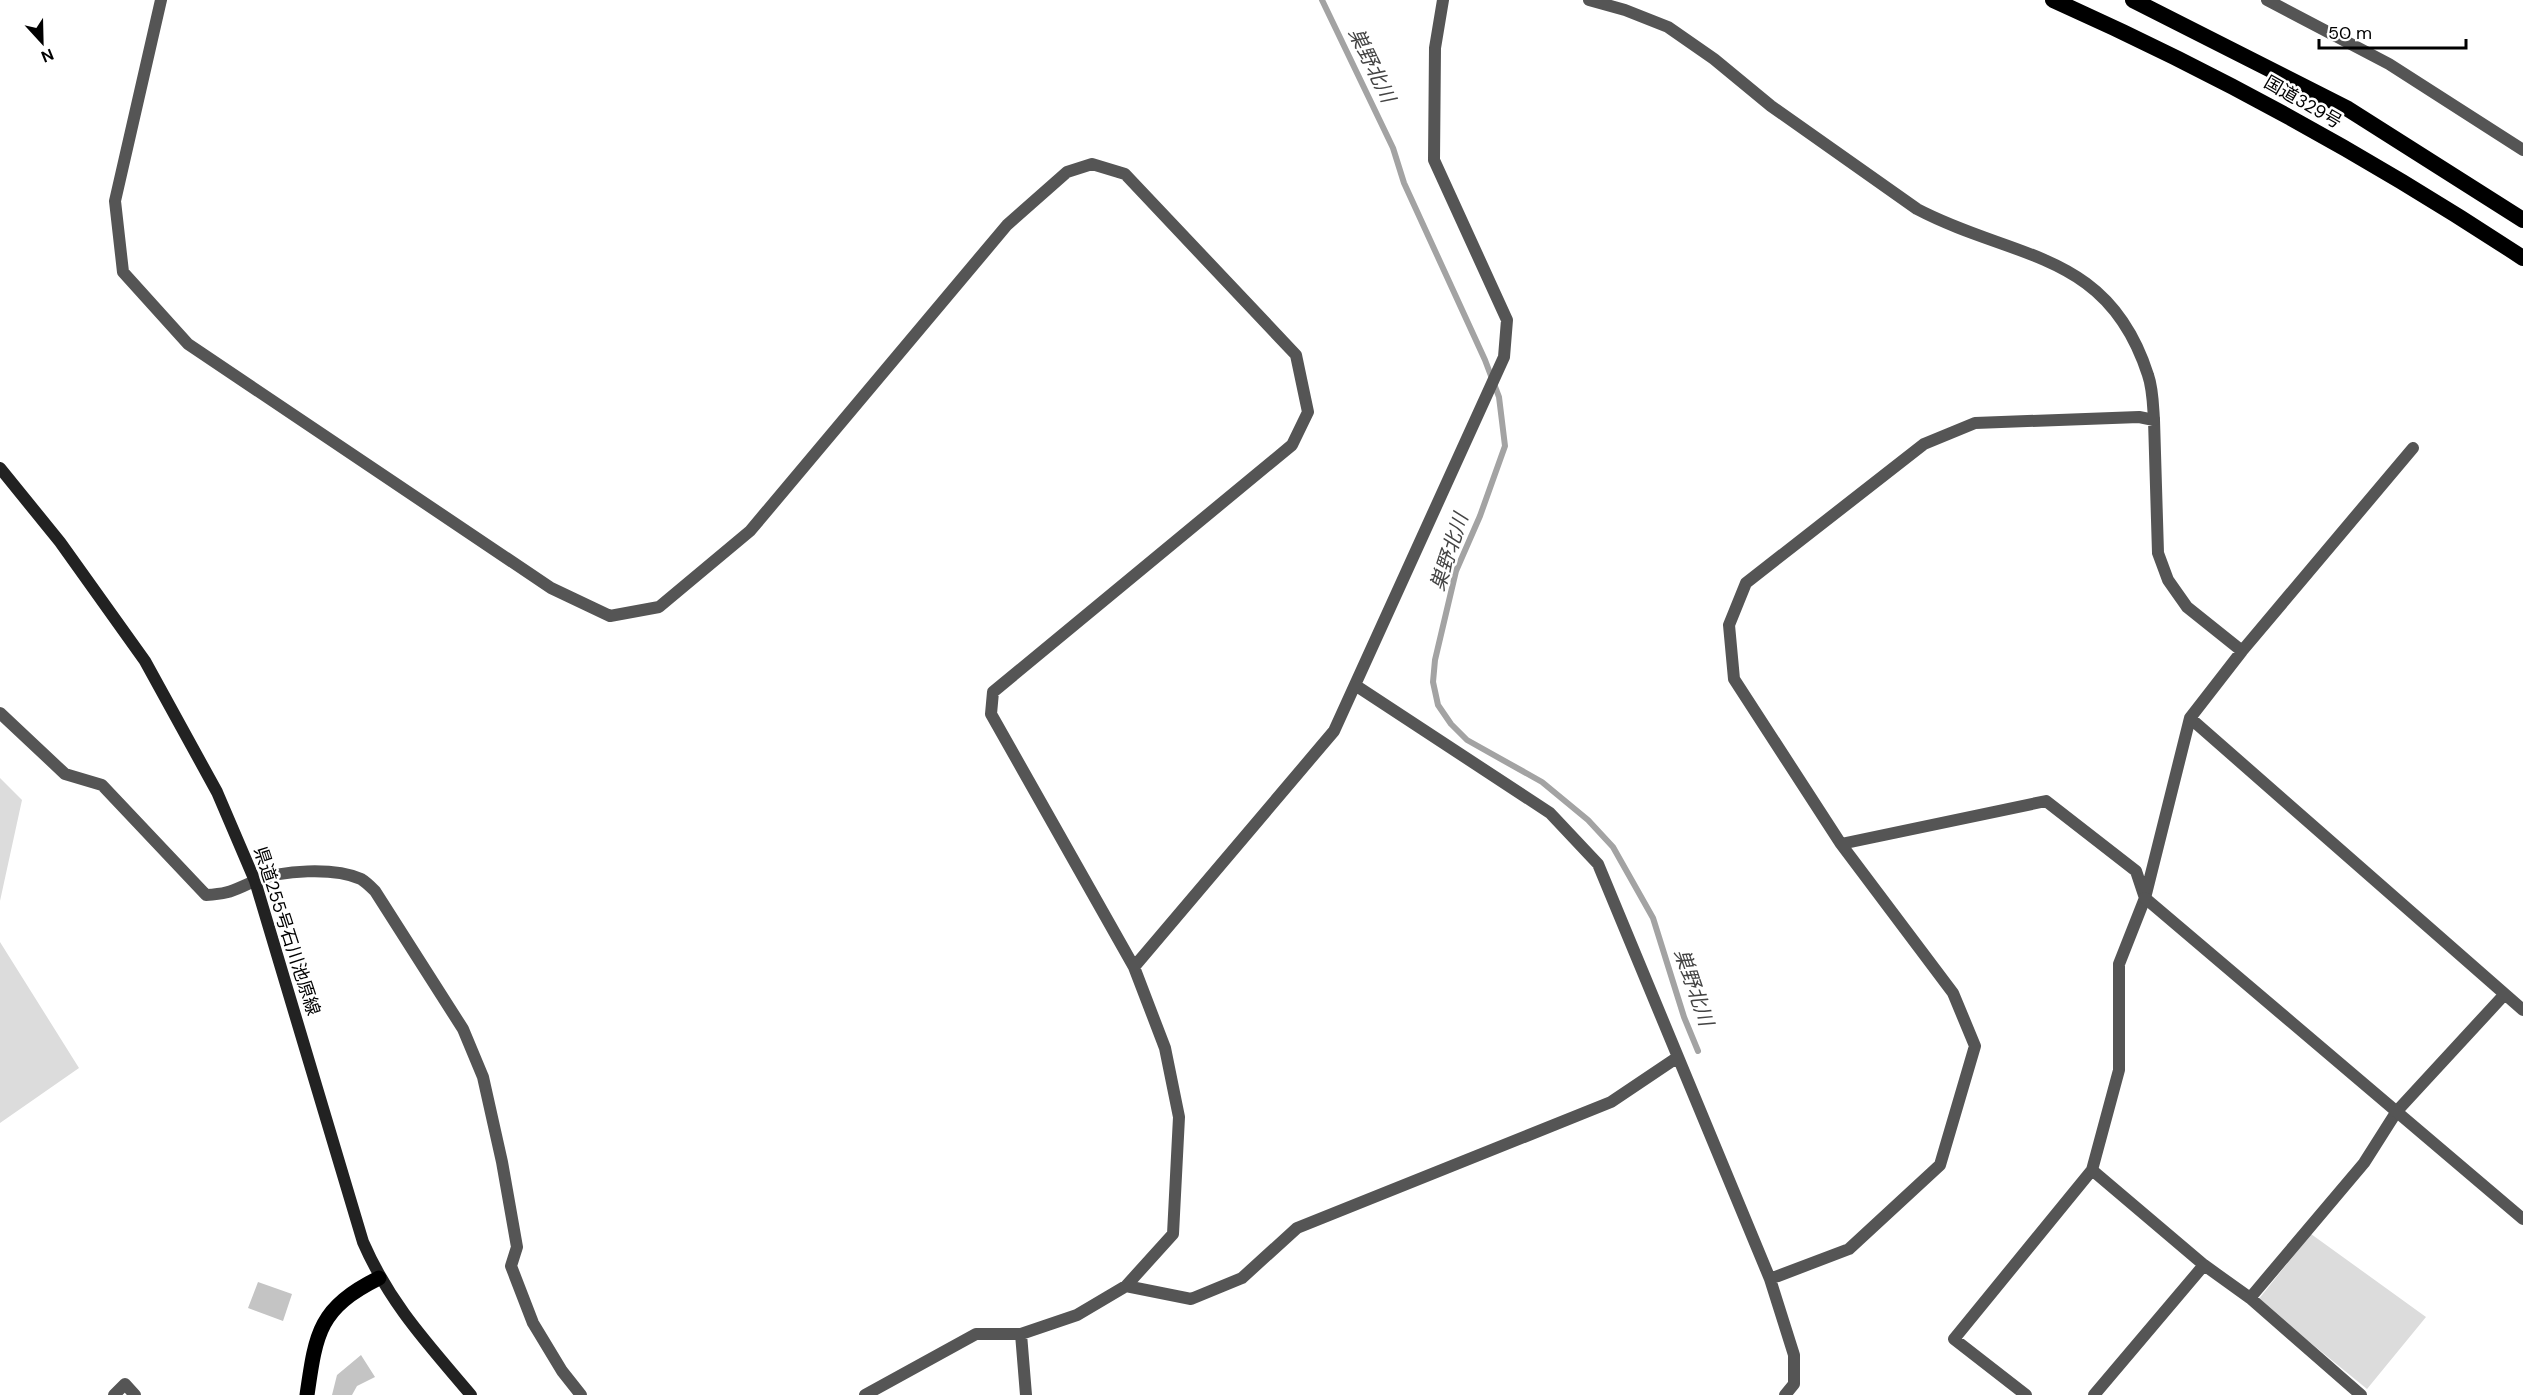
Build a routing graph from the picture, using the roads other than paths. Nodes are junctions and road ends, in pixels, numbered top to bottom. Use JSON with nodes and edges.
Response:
{"nodes":[{"id":1,"x":161,"y":0,"type":"edge"},
{"id":2,"x":1443,"y":0,"type":"edge"},
{"id":3,"x":1589,"y":0,"type":"edge"},
{"id":4,"x":2053,"y":0,"type":"edge"},
{"id":5,"x":2133,"y":0,"type":"edge"},
{"id":6,"x":2267,"y":0,"type":"edge"},
{"id":7,"x":2523,"y":150,"type":"edge"},
{"id":8,"x":2523,"y":220,"type":"edge"},
{"id":9,"x":2523,"y":258,"type":"edge"},
{"id":10,"x":2154,"y":420,"type":"junction"},
{"id":11,"x":2413,"y":448,"type":"dead end"},
{"id":12,"x":0,"y":468,"type":"edge"},
{"id":13,"x":2242,"y":651,"type":"junction"},
{"id":14,"x":1355,"y":685,"type":"junction"},
{"id":15,"x":0,"y":713,"type":"edge"},
{"id":16,"x":2190,"y":718,"type":"junction"},
{"id":17,"x":1841,"y":844,"type":"junction"},
{"id":18,"x":255,"y":881,"type":"junction"},
{"id":19,"x":2145,"y":898,"type":"junction"},
{"id":20,"x":1134,"y":967,"type":"junction"},
{"id":21,"x":2504,"y":995,"type":"junction"},
{"id":22,"x":2523,"y":1010,"type":"edge"},
{"id":23,"x":1678,"y":1057,"type":"junction"},
{"id":24,"x":2397,"y":1111,"type":"junction"},
{"id":25,"x":2092,"y":1170,"type":"junction"},
{"id":26,"x":2523,"y":1219,"type":"edge"},
{"id":27,"x":2204,"y":1265,"type":"junction"},
{"id":28,"x":379,"y":1278,"type":"junction"},
{"id":29,"x":1770,"y":1279,"type":"junction"},
{"id":30,"x":1126,"y":1286,"type":"junction"},
{"id":31,"x":2250,"y":1298,"type":"junction"},
{"id":32,"x":1021,"y":1334,"type":"junction"},
{"id":33,"x":114,"y":1395,"type":"edge"},
{"id":34,"x":135,"y":1395,"type":"edge"},
{"id":35,"x":307,"y":1395,"type":"edge"},
{"id":36,"x":471,"y":1395,"type":"edge"},
{"id":37,"x":581,"y":1395,"type":"edge"},
{"id":38,"x":865,"y":1395,"type":"edge"},
{"id":39,"x":1026,"y":1395,"type":"edge"},
{"id":40,"x":1785,"y":1395,"type":"edge"},
{"id":41,"x":2026,"y":1395,"type":"edge"},
{"id":42,"x":2094,"y":1395,"type":"edge"},
{"id":43,"x":2361,"y":1395,"type":"edge"}],
"edges":[{"from":1,"to":20,"type":"street"},
{"from":2,"to":14,"type":"street"},
{"from":3,"to":10,"type":"street"},
{"from":4,"to":9,"type":"highway","name":"国道329号"},
{"from":5,"to":8,"type":"highway","name":"国道329号"},
{"from":6,"to":7,"type":"street"},
{"from":10,"to":13,"type":"street"},
{"from":10,"to":17,"type":"street"},
{"from":11,"to":13,"type":"street"},
{"from":12,"to":18,"type":"main road","name":"県道255号石川池原線"},
{"from":13,"to":16,"type":"street"},
{"from":14,"to":20,"type":"street"},
{"from":14,"to":23,"type":"street"},
{"from":15,"to":18,"type":"street"},
{"from":16,"to":19,"type":"street"},
{"from":16,"to":21,"type":"street"},
{"from":17,"to":19,"type":"street"},
{"from":17,"to":29,"type":"street"},
{"from":18,"to":28,"type":"main road","name":"県道255号石川池原線"},
{"from":18,"to":37,"type":"street"},
{"from":19,"to":24,"type":"street"},
{"from":19,"to":25,"type":"street"},
{"from":20,"to":30,"type":"street"},
{"from":21,"to":22,"type":"street"},
{"from":21,"to":24,"type":"street"},
{"from":23,"to":29,"type":"street"},
{"from":23,"to":30,"type":"street"},
{"from":24,"to":26,"type":"street"},
{"from":24,"to":31,"type":"street"},
{"from":25,"to":27,"type":"street"},
{"from":25,"to":41,"type":"street"},
{"from":27,"to":31,"type":"street"},
{"from":27,"to":42,"type":"street"},
{"from":28,"to":35,"type":"main road"},
{"from":28,"to":36,"type":"main road","name":"県道255号石川池原線"},
{"from":29,"to":40,"type":"street"},
{"from":30,"to":32,"type":"street"},
{"from":31,"to":43,"type":"street"},
{"from":32,"to":38,"type":"street"},
{"from":32,"to":39,"type":"street"},
{"from":33,"to":34,"type":"street"}]}
